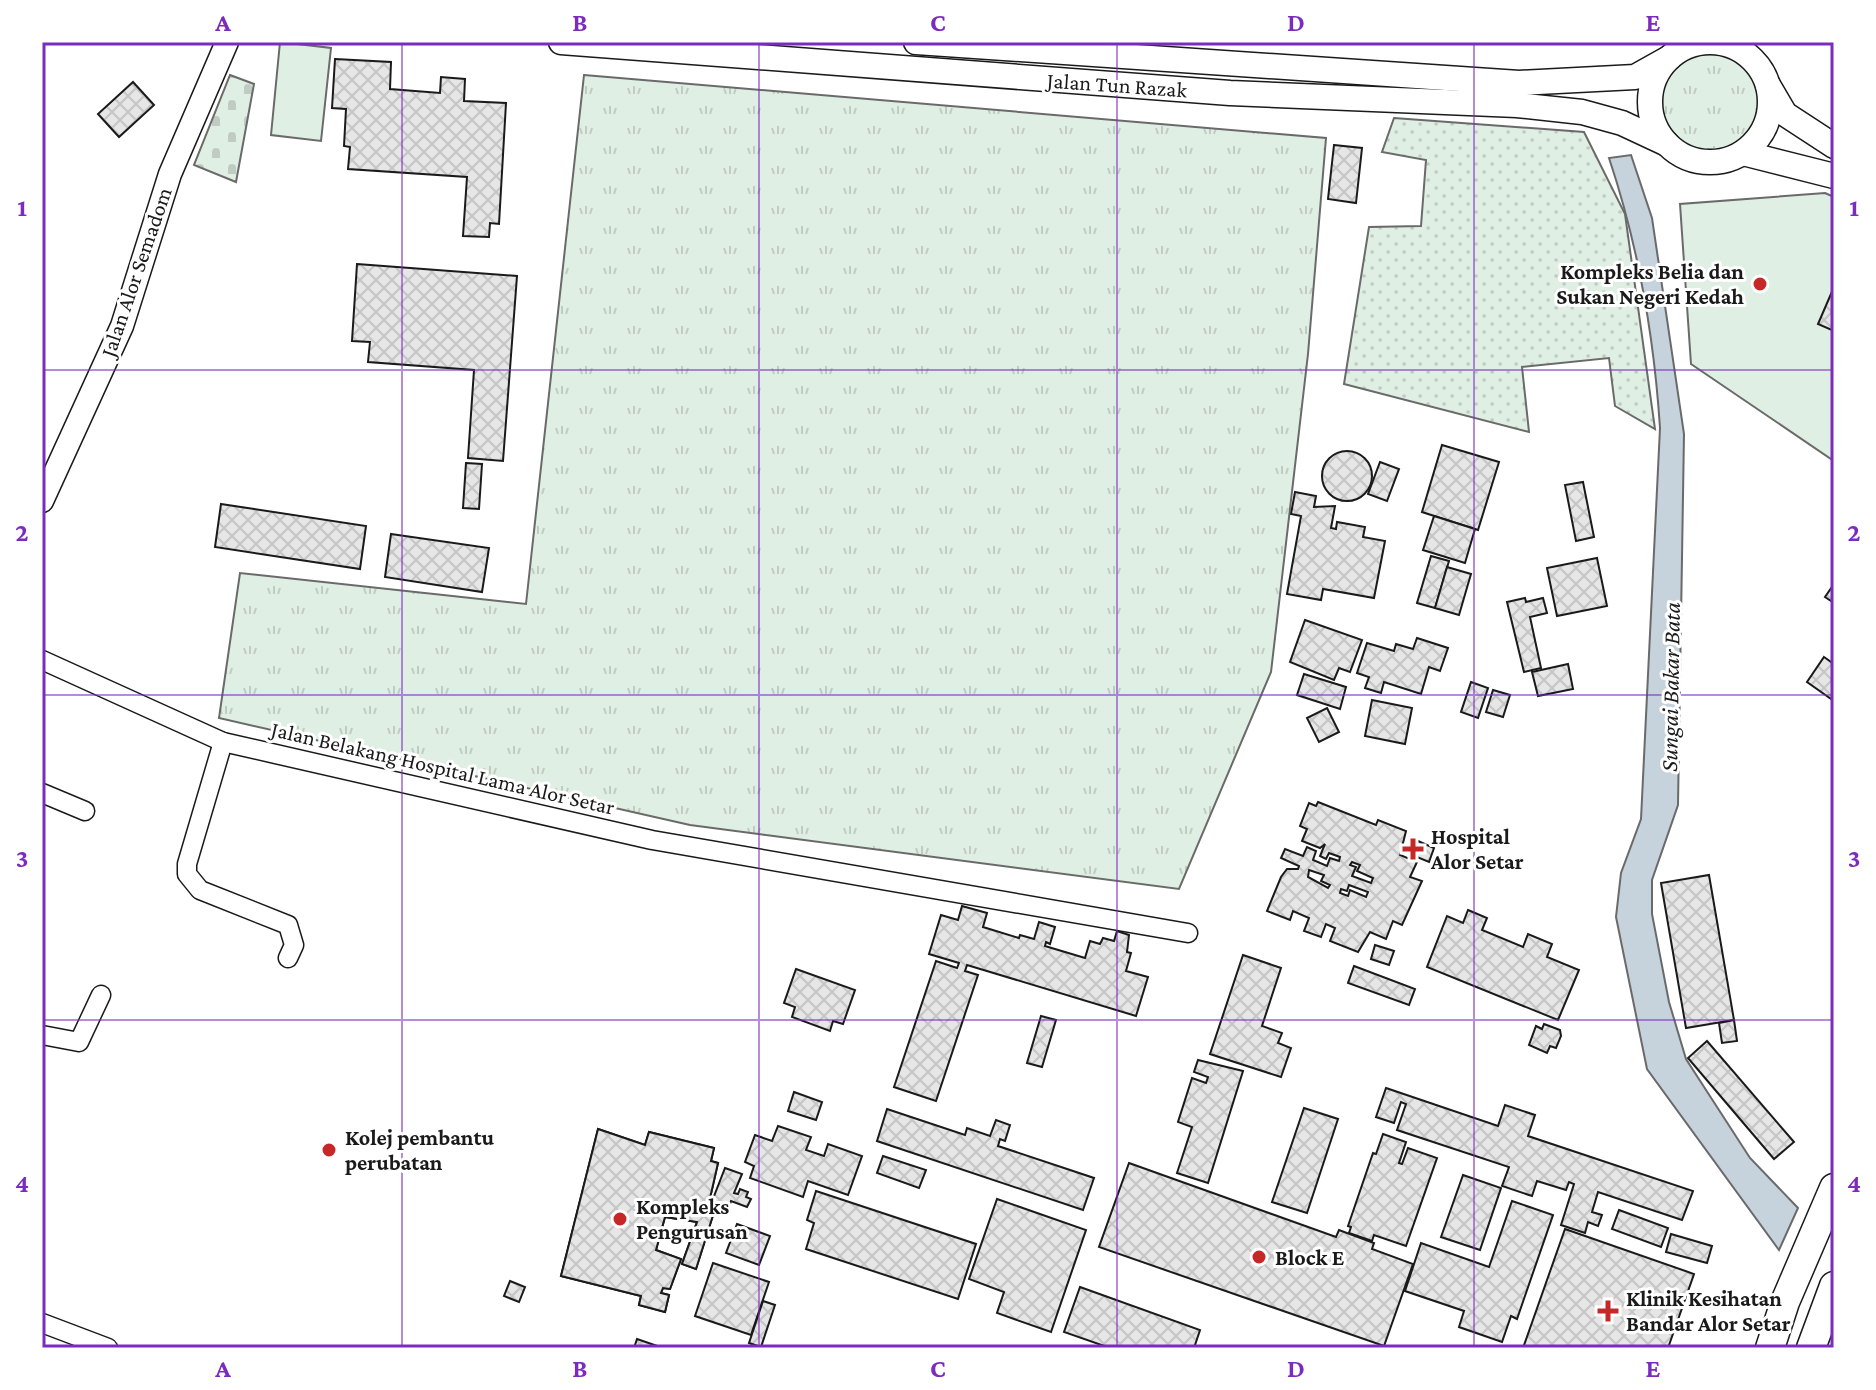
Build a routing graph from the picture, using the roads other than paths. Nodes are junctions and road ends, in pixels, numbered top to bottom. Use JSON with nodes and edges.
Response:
{"nodes":[{"id":1,"x":227,"y":42,"type":"edge"},
{"id":2,"x":561,"y":42,"type":"edge"},
{"id":3,"x":916,"y":42,"type":"edge"},
{"id":4,"x":995,"y":45,"type":"edge"},
{"id":5,"x":1741,"y":47,"type":"edge"},
{"id":6,"x":1681,"y":49,"type":"edge"},
{"id":7,"x":1767,"y":83,"type":"junction"},
{"id":8,"x":1667,"y":144,"type":"junction"},
{"id":9,"x":1834,"y":146,"type":"edge"},
{"id":10,"x":1743,"y":153,"type":"junction"},
{"id":11,"x":1834,"y":176,"type":"edge"},
{"id":12,"x":42,"y":501,"type":"edge"},
{"id":13,"x":42,"y":660,"type":"edge"},
{"id":14,"x":223,"y":742,"type":"junction"},
{"id":15,"x":42,"y":793,"type":"edge"},
{"id":16,"x":85,"y":811,"type":"dead end"},
{"id":17,"x":1188,"y":933,"type":"dead end"},
{"id":18,"x":288,"y":958,"type":"dead end"},
{"id":19,"x":101,"y":995,"type":"dead end"},
{"id":20,"x":42,"y":1035,"type":"edge"},
{"id":21,"x":1834,"y":1188,"type":"edge"},
{"id":22,"x":1834,"y":1286,"type":"edge"},
{"id":23,"x":42,"y":1323,"type":"edge"},
{"id":24,"x":108,"y":1348,"type":"edge"},
{"id":25,"x":1770,"y":1348,"type":"edge"},
{"id":26,"x":1811,"y":1348,"type":"edge"}],
"edges":[{"from":1,"to":12,"type":"street","name":"Jalan Alor Semadom"},
{"from":2,"to":8,"type":"main road","name":"Jalan Tun Razak"},
{"from":3,"to":4,"type":"main road","name":"Jalan Tun Razak"},
{"from":4,"to":6,"type":"main road","name":"Jalan Tun Razak"},
{"from":5,"to":6,"type":"main road"},
{"from":5,"to":7,"type":"main road"},
{"from":6,"to":8,"type":"main road"},
{"from":7,"to":9,"type":"main road"},
{"from":7,"to":10,"type":"main road"},
{"from":8,"to":10,"type":"main road"},
{"from":10,"to":11,"type":"main road"},
{"from":13,"to":14,"type":"street","name":"Jalan Belakang Hospital Lama Alor Setar"},
{"from":14,"to":17,"type":"street","name":"Jalan Belakang Hospital Lama Alor Setar"},
{"from":14,"to":18,"type":"street"},
{"from":15,"to":16,"type":"street"},
{"from":19,"to":20,"type":"street"},
{"from":21,"to":25,"type":"main road"},
{"from":22,"to":26,"type":"main road"},
{"from":23,"to":24,"type":"street"}]}
